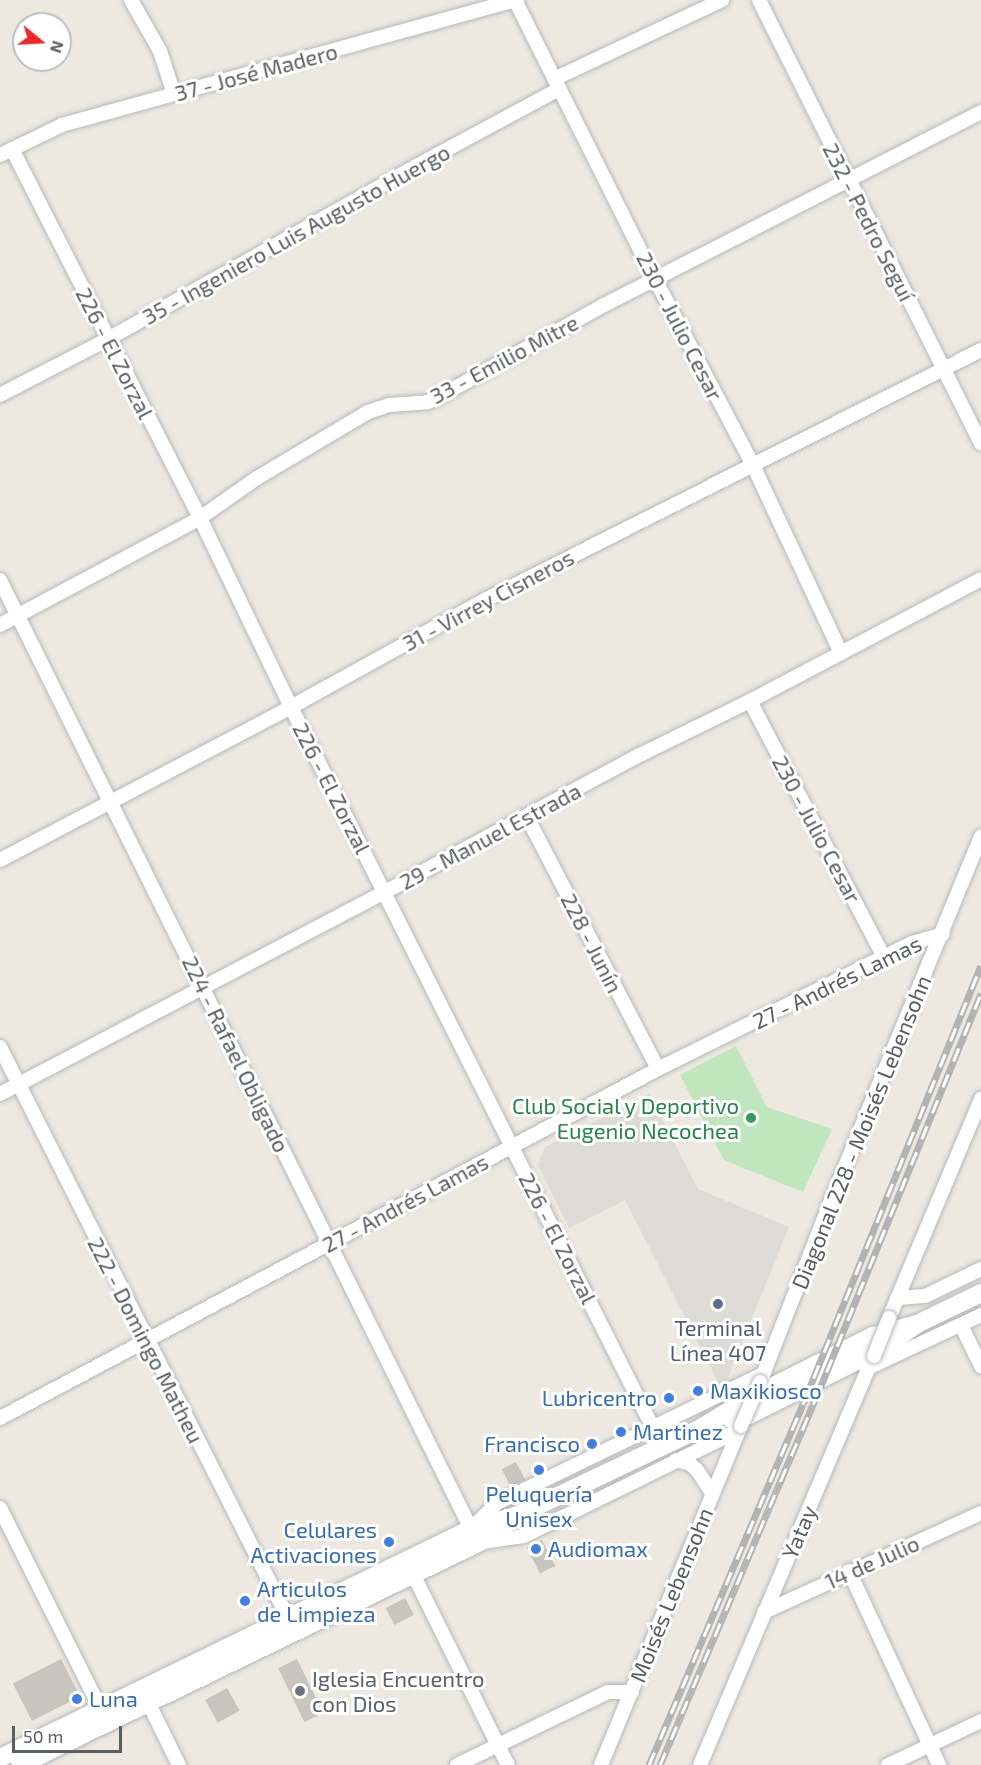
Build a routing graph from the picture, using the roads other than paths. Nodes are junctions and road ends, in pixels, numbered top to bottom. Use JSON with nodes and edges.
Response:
{"nodes":[{"id":1,"x":131,"y":0,"type":"edge"},
{"id":2,"x":516,"y":0,"type":"edge"},
{"id":3,"x":722,"y":0,"type":"edge"},
{"id":4,"x":759,"y":0,"type":"edge"},
{"id":5,"x":556,"y":84,"type":"junction"},
{"id":6,"x":174,"y":94,"type":"junction"},
{"id":7,"x":981,"y":112,"type":"edge"},
{"id":8,"x":6,"y":152,"type":"edge"},
{"id":9,"x":847,"y":181,"type":"junction"},
{"id":10,"x":656,"y":280,"type":"junction"},
{"id":11,"x":108,"y":339,"type":"junction"},
{"id":12,"x":981,"y":350,"type":"edge"},
{"id":13,"x":944,"y":369,"type":"junction"},
{"id":14,"x":0,"y":395,"type":"edge"},
{"id":15,"x":981,"y":444,"type":"edge"},
{"id":16,"x":752,"y":464,"type":"junction"},
{"id":17,"x":200,"y":518,"type":"junction"},
{"id":18,"x":981,"y":579,"type":"edge"},
{"id":19,"x":0,"y":580,"type":"edge"},
{"id":20,"x":18,"y":616,"type":"junction"},
{"id":21,"x":0,"y":625,"type":"edge"},
{"id":22,"x":841,"y":653,"type":"junction"},
{"id":23,"x":750,"y":701,"type":"junction"},
{"id":24,"x":291,"y":707,"type":"junction"},
{"id":25,"x":110,"y":801,"type":"junction"},
{"id":26,"x":527,"y":817,"type":"junction"},
{"id":27,"x":981,"y":837,"type":"edge"},
{"id":28,"x":0,"y":860,"type":"edge"},
{"id":29,"x":385,"y":892,"type":"junction"},
{"id":30,"x":943,"y":934,"type":"junction"},
{"id":31,"x":884,"y":957,"type":"junction"},
{"id":32,"x":203,"y":986,"type":"junction"},
{"id":33,"x":0,"y":1047,"type":"edge"},
{"id":34,"x":658,"y":1069,"type":"junction"},
{"id":35,"x":18,"y":1084,"type":"junction"},
{"id":36,"x":0,"y":1094,"type":"edge"},
{"id":37,"x":981,"y":1099,"type":"edge"},
{"id":38,"x":512,"y":1146,"type":"junction"},
{"id":39,"x":329,"y":1245,"type":"junction"},
{"id":40,"x":981,"y":1269,"type":"edge"},
{"id":41,"x":981,"y":1293,"type":"edge"},
{"id":42,"x":897,"y":1298,"type":"junction"},
{"id":43,"x":981,"y":1315,"type":"edge"},
{"id":44,"x":961,"y":1325,"type":"junction"},
{"id":45,"x":147,"y":1341,"type":"junction"},
{"id":46,"x":871,"y":1362,"type":"junction"},
{"id":47,"x":981,"y":1366,"type":"edge"},
{"id":48,"x":761,"y":1378,"type":"junction"},
{"id":49,"x":0,"y":1418,"type":"edge"},
{"id":50,"x":652,"y":1426,"type":"junction"},
{"id":51,"x":740,"y":1428,"type":"junction"},
{"id":52,"x":676,"y":1460,"type":"junction"},
{"id":53,"x":712,"y":1493,"type":"junction"},
{"id":54,"x":0,"y":1509,"type":"edge"},
{"id":55,"x":981,"y":1513,"type":"edge"},
{"id":56,"x":476,"y":1536,"type":"junction"},
{"id":57,"x":849,"y":1571,"type":"junction"},
{"id":58,"x":413,"y":1574,"type":"junction"},
{"id":59,"x":764,"y":1612,"type":"junction"},
{"id":60,"x":291,"y":1624,"type":"junction"},
{"id":61,"x":632,"y":1692,"type":"junction"},
{"id":62,"x":145,"y":1697,"type":"junction"},
{"id":63,"x":104,"y":1717,"type":"junction"},
{"id":64,"x":981,"y":1721,"type":"edge"},
{"id":65,"x":498,"y":1745,"type":"junction"},
{"id":66,"x":929,"y":1745,"type":"junction"},
{"id":67,"x":0,"y":1758,"type":"edge"},
{"id":68,"x":20,"y":1765,"type":"edge"},
{"id":69,"x":178,"y":1765,"type":"edge"},
{"id":70,"x":457,"y":1765,"type":"edge"},
{"id":71,"x":508,"y":1765,"type":"edge"},
{"id":72,"x":601,"y":1765,"type":"edge"},
{"id":73,"x":699,"y":1765,"type":"edge"},
{"id":74,"x":888,"y":1765,"type":"edge"},
{"id":75,"x":939,"y":1765,"type":"edge"}],
"edges":[{"from":1,"to":6,"type":"street"},
{"from":2,"to":5,"type":"street","name":"230 - Julio Cesar"},
{"from":2,"to":6,"type":"street","name":"37 - José Madero"},
{"from":3,"to":5,"type":"street","name":"35 - Ingeniero Luis Augusto Huergo"},
{"from":4,"to":9,"type":"street","name":"232 - Pedro Seguí"},
{"from":5,"to":10,"type":"street","name":"230 - Julio Cesar"},
{"from":5,"to":11,"type":"street","name":"35 - Ingeniero Luis Augusto Huergo"},
{"from":6,"to":8,"type":"street","name":"37 - José Madero"},
{"from":7,"to":9,"type":"street","name":"33 - Emilio Mitre"},
{"from":8,"to":11,"type":"street","name":"226 - El Zorzal"},
{"from":9,"to":10,"type":"street","name":"33 - Emilio Mitre"},
{"from":9,"to":13,"type":"street","name":"232 - Pedro Seguí"},
{"from":10,"to":16,"type":"street","name":"230 - Julio Cesar"},
{"from":10,"to":17,"type":"street","name":"33 - Emilio Mitre"},
{"from":11,"to":14,"type":"street","name":"35 - Ingeniero Luis Augusto Huergo"},
{"from":11,"to":17,"type":"street","name":"226 - El Zorzal"},
{"from":12,"to":13,"type":"street","name":"31 - Virrey Cisneros"},
{"from":13,"to":15,"type":"street","name":"232 - Pedro Seguí"},
{"from":13,"to":16,"type":"street","name":"31 - Virrey Cisneros"},
{"from":16,"to":22,"type":"street","name":"230 - Julio Cesar"},
{"from":16,"to":24,"type":"street","name":"31 - Virrey Cisneros"},
{"from":17,"to":20,"type":"street","name":"33 - Emilio Mitre"},
{"from":17,"to":24,"type":"street","name":"226 - El Zorzal"},
{"from":18,"to":22,"type":"street","name":"29 - Manuel Estrada"},
{"from":19,"to":20,"type":"street","name":"224 - Rafael Obligado"},
{"from":20,"to":21,"type":"street","name":"33 - Emilio Mitre"},
{"from":20,"to":25,"type":"street","name":"224 - Rafael Obligado"},
{"from":22,"to":23,"type":"street","name":"29 - Manuel Estrada"},
{"from":23,"to":26,"type":"street","name":"29 - Manuel Estrada"},
{"from":23,"to":31,"type":"street","name":"230 - Julio Cesar"},
{"from":24,"to":25,"type":"street","name":"31 - Virrey Cisneros"},
{"from":24,"to":29,"type":"street","name":"226 - El Zorzal"},
{"from":25,"to":28,"type":"street","name":"31 - Virrey Cisneros"},
{"from":25,"to":32,"type":"street","name":"224 - Rafael Obligado"},
{"from":26,"to":29,"type":"street","name":"29 - Manuel Estrada"},
{"from":26,"to":34,"type":"street","name":"228 - Junín"},
{"from":27,"to":30,"type":"street","name":"Diagonal 228 - Moisés Lebensohn"},
{"from":29,"to":32,"type":"street","name":"29 - Manuel Estrada"},
{"from":29,"to":38,"type":"street","name":"226 - El Zorzal"},
{"from":30,"to":31,"type":"street","name":"27 - Andrés Lamas"},
{"from":30,"to":48,"type":"street","name":"Diagonal 228 - Moisés Lebensohn"},
{"from":31,"to":34,"type":"street","name":"27 - Andrés Lamas"},
{"from":32,"to":35,"type":"street","name":"29 - Manuel Estrada"},
{"from":32,"to":39,"type":"street","name":"224 - Rafael Obligado"},
{"from":33,"to":35,"type":"street","name":"222 - Domingo Matheu"},
{"from":34,"to":38,"type":"street","name":"27 - Andrés Lamas"},
{"from":35,"to":36,"type":"street","name":"29 - Manuel Estrada"},
{"from":35,"to":45,"type":"street","name":"222 - Domingo Matheu"},
{"from":37,"to":42,"type":"street","name":"Yatay"},
{"from":38,"to":39,"type":"street","name":"27 - Andrés Lamas"},
{"from":38,"to":50,"type":"street","name":"226 - El Zorzal"},
{"from":39,"to":45,"type":"street","name":"27 - Andrés Lamas"},
{"from":39,"to":56,"type":"street","name":"224 - Rafael Obligado"},
{"from":40,"to":42,"type":"street"},
{"from":41,"to":56,"type":"main road"},
{"from":42,"to":46,"type":"street","name":"Yatay","bridge":true},
{"from":43,"to":44,"type":"street"},
{"from":44,"to":46,"type":"street"},
{"from":44,"to":47,"type":"street"},
{"from":45,"to":49,"type":"street","name":"27 - Andrés Lamas"},
{"from":45,"to":60,"type":"street","name":"222 - Domingo Matheu"},
{"from":46,"to":59,"type":"street","name":"Yatay"},
{"from":48,"to":50,"type":"street"},
{"from":48,"to":51,"type":"street","name":"Diagonal 228 - Moisés Lebensohn","bridge":true},
{"from":50,"to":56,"type":"street"},
{"from":51,"to":52,"type":"street"},
{"from":51,"to":53,"type":"street","name":"Moisés Lebensohn"},
{"from":52,"to":53,"type":"street"},
{"from":52,"to":56,"type":"street"},
{"from":53,"to":61,"type":"street","name":"Moisés Lebensohn"},
{"from":54,"to":63,"type":"street"},
{"from":55,"to":57,"type":"street","name":"14 de Julio"},
{"from":56,"to":58,"type":"main road"},
{"from":56,"to":60,"type":"main road"},
{"from":57,"to":59,"type":"street","name":"14 de Julio"},
{"from":57,"to":66,"type":"street"},
{"from":58,"to":60,"type":"main road"},
{"from":58,"to":65,"type":"street"},
{"from":59,"to":73,"type":"street","name":"Yatay"},
{"from":60,"to":62,"type":"main road"},
{"from":61,"to":65,"type":"street"},
{"from":61,"to":72,"type":"street","name":"Moisés Lebensohn"},
{"from":62,"to":63,"type":"main road"},
{"from":62,"to":69,"type":"street"},
{"from":63,"to":67,"type":"main road"},
{"from":63,"to":68,"type":"main road"},
{"from":64,"to":66,"type":"street"},
{"from":65,"to":70,"type":"street"},
{"from":65,"to":71,"type":"street"},
{"from":66,"to":74,"type":"street"},
{"from":66,"to":75,"type":"street"}]}
